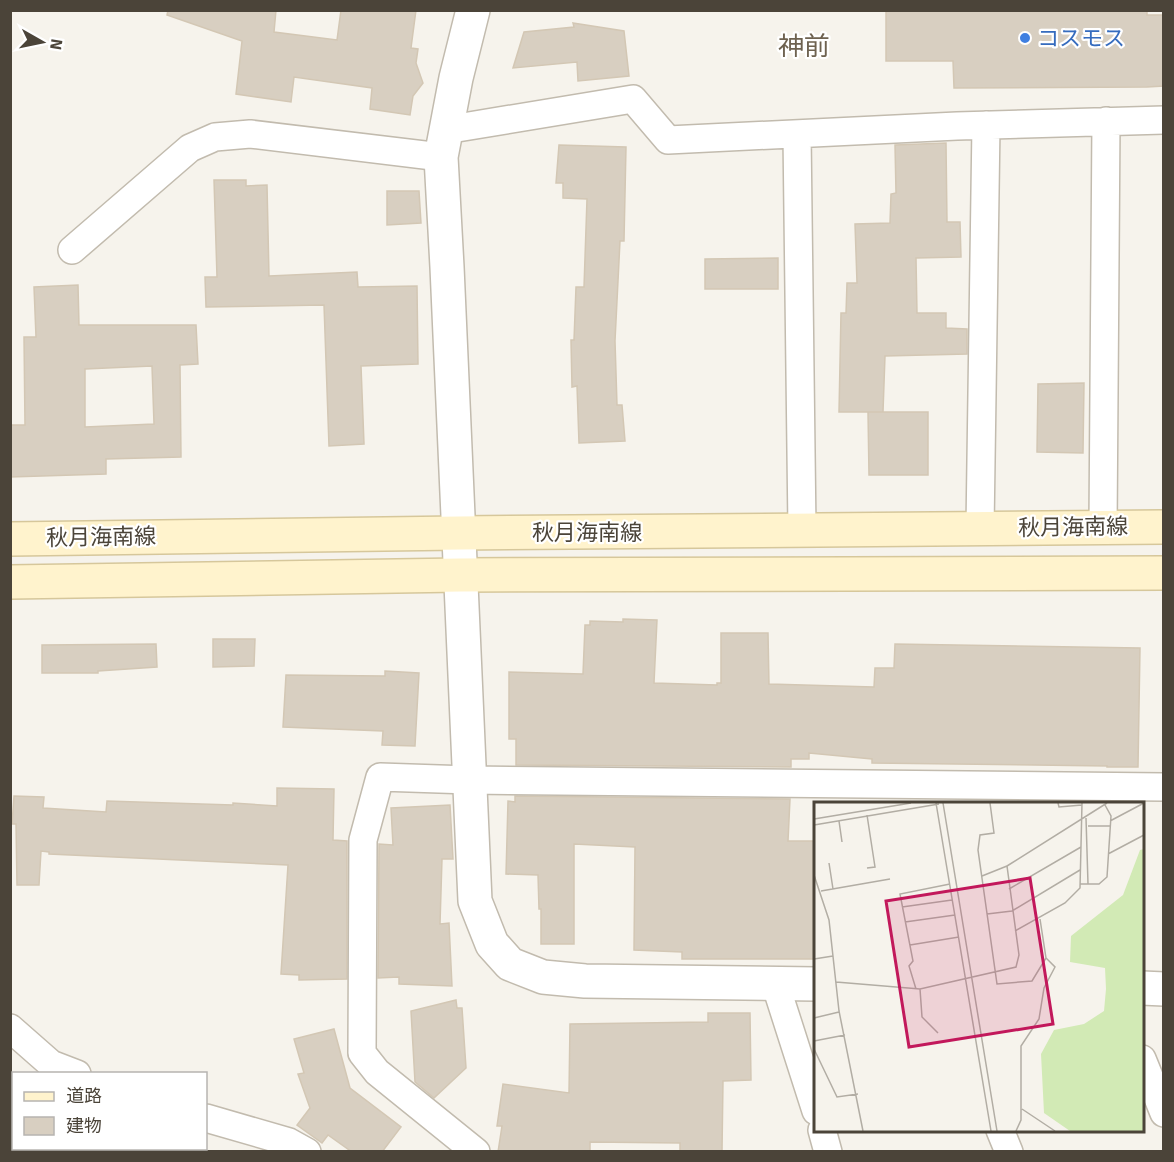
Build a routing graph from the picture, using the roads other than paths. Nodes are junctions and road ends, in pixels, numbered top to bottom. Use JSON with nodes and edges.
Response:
{"nodes":[{"id":1,"x":473,"y":10,"type":"edge"},
{"id":2,"x":1164,"y":120,"type":"edge"},
{"id":3,"x":1106,"y":121,"type":"junction"},
{"id":4,"x":986,"y":125,"type":"junction"},
{"id":5,"x":797,"y":134,"type":"junction"},
{"id":6,"x":443,"y":144,"type":"junction"},
{"id":7,"x":72,"y":250,"type":"dead end"},
{"id":8,"x":1164,"y":526,"type":"edge"},
{"id":9,"x":1103,"y":527,"type":"junction"},
{"id":10,"x":980,"y":528,"type":"junction"},
{"id":11,"x":802,"y":530,"type":"junction"},
{"id":12,"x":459,"y":533,"type":"junction"},
{"id":13,"x":10,"y":539,"type":"edge"},
{"id":14,"x":1164,"y":573,"type":"edge"},
{"id":15,"x":460,"y":575,"type":"junction"},
{"id":16,"x":10,"y":582,"type":"edge"},
{"id":17,"x":469,"y":780,"type":"junction"},
{"id":18,"x":1164,"y":787,"type":"edge"},
{"id":19,"x":944,"y":794,"type":"edge"},
{"id":20,"x":775,"y":983,"type":"junction"},
{"id":21,"x":814,"y":984,"type":"edge"},
{"id":22,"x":1144,"y":988,"type":"edge"},
{"id":23,"x":1164,"y":989,"type":"edge"},
{"id":24,"x":10,"y":1029,"type":"edge"},
{"id":25,"x":1144,"y":1062,"type":"edge"},
{"id":26,"x":72,"y":1072,"type":"edge"},
{"id":27,"x":814,"y":1105,"type":"edge"},
{"id":28,"x":1164,"y":1113,"type":"edge"},
{"id":29,"x":207,"y":1118,"type":"edge"},
{"id":30,"x":822,"y":1132,"type":"edge"},
{"id":31,"x":1000,"y":1132,"type":"edge"},
{"id":32,"x":307,"y":1152,"type":"edge"},
{"id":33,"x":476,"y":1152,"type":"edge"},
{"id":34,"x":828,"y":1152,"type":"edge"},
{"id":35,"x":1009,"y":1152,"type":"edge"}],
"edges":[{"from":1,"to":6,"type":"street"},
{"from":2,"to":3,"type":"street"},
{"from":3,"to":4,"type":"street"},
{"from":3,"to":9,"type":"street"},
{"from":4,"to":5,"type":"street"},
{"from":4,"to":10,"type":"street"},
{"from":5,"to":6,"type":"street"},
{"from":5,"to":11,"type":"street"},
{"from":6,"to":7,"type":"street"},
{"from":6,"to":12,"type":"street"},
{"from":8,"to":9,"type":"main road","name":"秋月海南線"},
{"from":9,"to":10,"type":"main road","name":"秋月海南線"},
{"from":10,"to":11,"type":"main road","name":"秋月海南線"},
{"from":11,"to":12,"type":"main road","name":"秋月海南線"},
{"from":12,"to":13,"type":"main road","name":"秋月海南線"},
{"from":12,"to":15,"type":"street"},
{"from":14,"to":15,"type":"main road","name":"秋月海南線"},
{"from":15,"to":16,"type":"main road","name":"秋月海南線"},
{"from":15,"to":17,"type":"street"},
{"from":17,"to":19,"type":"street"},
{"from":17,"to":20,"type":"street"},
{"from":17,"to":33,"type":"street"},
{"from":18,"to":19,"type":"street"},
{"from":20,"to":21,"type":"street"},
{"from":20,"to":27,"type":"street"},
{"from":22,"to":23,"type":"street"},
{"from":24,"to":26,"type":"street"},
{"from":25,"to":28,"type":"street"},
{"from":29,"to":32,"type":"street"},
{"from":30,"to":34,"type":"street"},
{"from":31,"to":35,"type":"street"}]}
